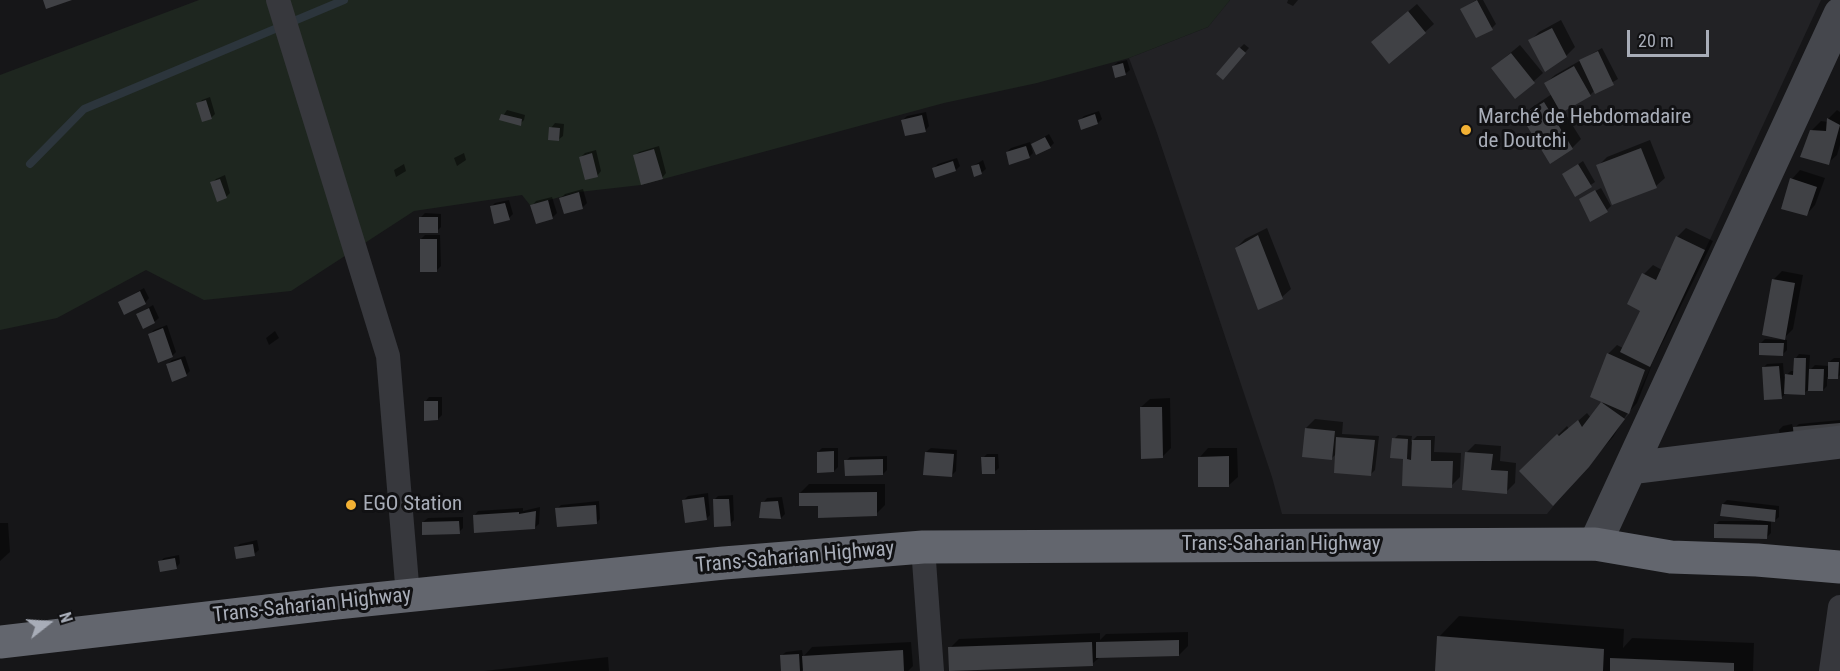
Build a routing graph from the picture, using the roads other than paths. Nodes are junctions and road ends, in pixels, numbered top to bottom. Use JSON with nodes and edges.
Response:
{"nodes":[{"id":1,"x":278,"y":0,"type":"edge"},
{"id":2,"x":1840,"y":14,"type":"edge"},
{"id":3,"x":1840,"y":442,"type":"edge"},
{"id":4,"x":1631,"y":468,"type":"junction"},
{"id":5,"x":1595,"y":544,"type":"junction"},
{"id":6,"x":922,"y":547,"type":"junction"},
{"id":7,"x":1840,"y":567,"type":"edge"},
{"id":8,"x":408,"y":596,"type":"junction"},
{"id":9,"x":1840,"y":607,"type":"edge"},
{"id":10,"x":0,"y":642,"type":"edge"},
{"id":11,"x":932,"y":671,"type":"edge"},
{"id":12,"x":1831,"y":671,"type":"edge"}],
"edges":[{"from":1,"to":8,"type":"street"},
{"from":2,"to":4,"type":"main road"},
{"from":3,"to":4,"type":"main road"},
{"from":4,"to":5,"type":"main road"},
{"from":5,"to":6,"type":"highway","name":"Trans-Saharian Highway"},
{"from":5,"to":7,"type":"highway","name":"Trans-Saharian Highway"},
{"from":6,"to":8,"type":"highway","name":"Trans-Saharian Highway"},
{"from":6,"to":11,"type":"street"},
{"from":8,"to":10,"type":"highway","name":"Trans-Saharian Highway"},
{"from":9,"to":12,"type":"street"}]}
